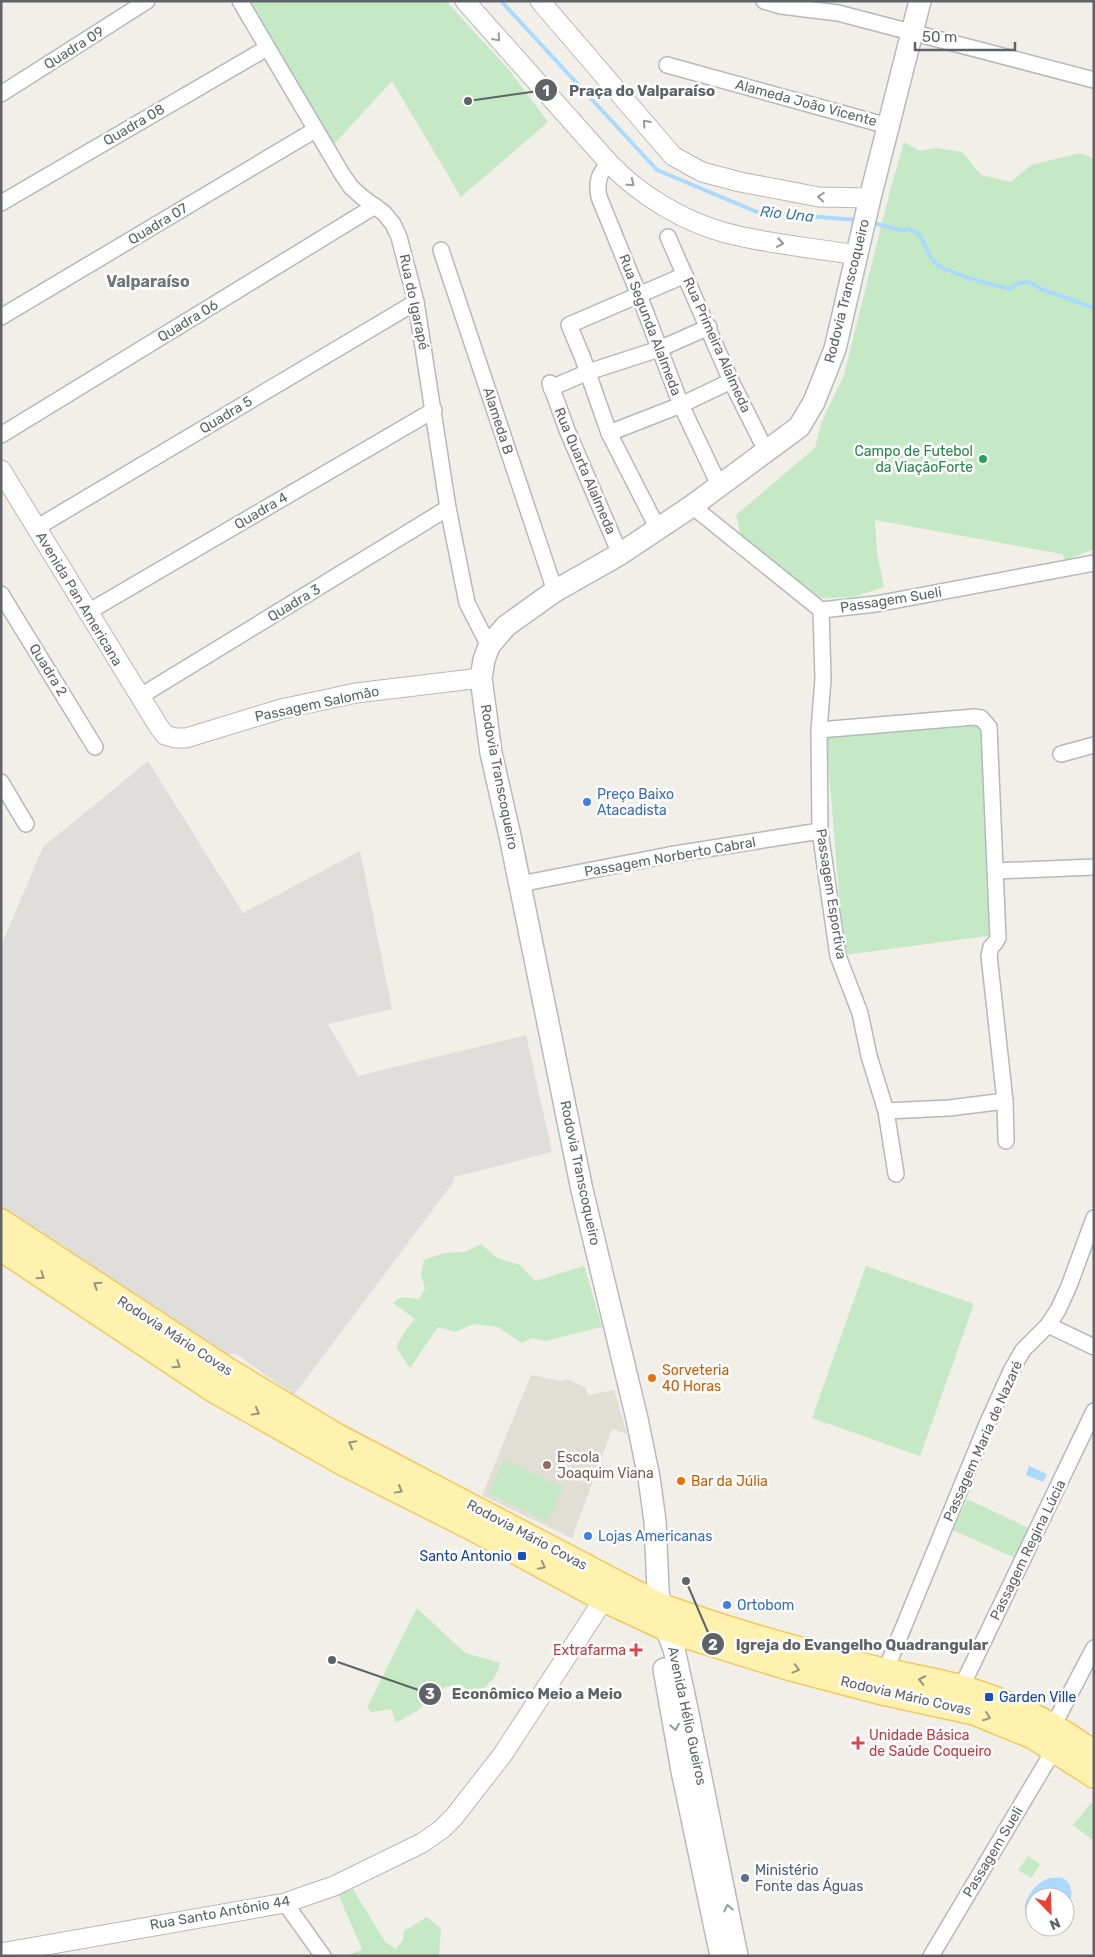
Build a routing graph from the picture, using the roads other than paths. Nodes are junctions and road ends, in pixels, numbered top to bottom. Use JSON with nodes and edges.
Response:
{"nodes":[{"id":1,"x":147,"y":1,"type":"edge"},
{"id":2,"x":240,"y":1,"type":"edge"},
{"id":3,"x":465,"y":1,"type":"edge"},
{"id":4,"x":540,"y":1,"type":"edge"},
{"id":5,"x":764,"y":1,"type":"edge"},
{"id":6,"x":850,"y":1,"type":"edge"},
{"id":7,"x":920,"y":1,"type":"edge"},
{"id":8,"x":780,"y":4,"type":"edge"},
{"id":9,"x":838,"y":13,"type":"junction"},
{"id":10,"x":911,"y":32,"type":"junction"},
{"id":11,"x":267,"y":48,"type":"junction"},
{"id":12,"x":667,"y":64,"type":"dead end"},
{"id":13,"x":1094,"y":80,"type":"edge"},
{"id":14,"x":1,"y":94,"type":"edge"},
{"id":15,"x":888,"y":126,"type":"junction"},
{"id":16,"x":315,"y":130,"type":"junction"},
{"id":17,"x":610,"y":163,"type":"junction"},
{"id":18,"x":869,"y":202,"type":"junction"},
{"id":19,"x":1,"y":203,"type":"edge"},
{"id":20,"x":375,"y":206,"type":"junction"},
{"id":21,"x":668,"y":237,"type":"dead end"},
{"id":22,"x":441,"y":250,"type":"dead end"},
{"id":23,"x":858,"y":250,"type":"junction"},
{"id":24,"x":685,"y":275,"type":"junction"},
{"id":25,"x":639,"y":295,"type":"junction"},
{"id":26,"x":416,"y":302,"type":"junction"},
{"id":27,"x":1,"y":317,"type":"edge"},
{"id":28,"x":709,"y":328,"type":"junction"},
{"id":29,"x":660,"y":349,"type":"junction"},
{"id":30,"x":588,"y":372,"type":"junction"},
{"id":31,"x":731,"y":381,"type":"junction"},
{"id":32,"x":680,"y":404,"type":"junction"},
{"id":33,"x":434,"y":410,"type":"junction"},
{"id":34,"x":609,"y":433,"type":"junction"},
{"id":35,"x":1,"y":435,"type":"edge"},
{"id":36,"x":767,"y":453,"type":"junction"},
{"id":37,"x":1,"y":470,"type":"edge"},
{"id":38,"x":720,"y":487,"type":"junction"},
{"id":39,"x":8,"y":497,"type":"edge"},
{"id":40,"x":692,"y":506,"type":"junction"},
{"id":41,"x":448,"y":508,"type":"junction"},
{"id":42,"x":36,"y":528,"type":"junction"},
{"id":43,"x":658,"y":529,"type":"junction"},
{"id":44,"x":620,"y":554,"type":"junction"},
{"id":45,"x":1094,"y":563,"type":"edge"},
{"id":46,"x":555,"y":591,"type":"junction"},
{"id":47,"x":1,"y":594,"type":"edge"},
{"id":48,"x":822,"y":610,"type":"junction"},
{"id":49,"x":88,"y":612,"type":"junction"},
{"id":50,"x":489,"y":646,"type":"junction"},
{"id":51,"x":481,"y":678,"type":"junction"},
{"id":52,"x":139,"y":697,"type":"junction"},
{"id":53,"x":159,"y":728,"type":"joint"},
{"id":54,"x":819,"y":730,"type":"junction"},
{"id":55,"x":1094,"y":744,"type":"edge"},
{"id":56,"x":95,"y":747,"type":"dead end"},
{"id":57,"x":1061,"y":754,"type":"dead end"},
{"id":58,"x":1,"y":782,"type":"edge"},
{"id":59,"x":26,"y":824,"type":"dead end"},
{"id":60,"x":820,"y":831,"type":"junction"},
{"id":61,"x":1094,"y":867,"type":"edge"},
{"id":62,"x":995,"y":871,"type":"junction"},
{"id":63,"x":520,"y":884,"type":"junction"},
{"id":64,"x":1005,"y":1101,"type":"junction"},
{"id":65,"x":886,"y":1111,"type":"junction"},
{"id":66,"x":1006,"y":1141,"type":"dead end"},
{"id":67,"x":896,"y":1174,"type":"dead end"},
{"id":68,"x":1094,"y":1218,"type":"edge"},
{"id":69,"x":1,"y":1222,"type":"edge"},
{"id":70,"x":1,"y":1248,"type":"edge"},
{"id":71,"x":1088,"y":1252,"type":"edge"},
{"id":72,"x":1048,"y":1325,"type":"junction"},
{"id":73,"x":1094,"y":1347,"type":"edge"},
{"id":74,"x":1094,"y":1411,"type":"edge"},
{"id":75,"x":604,"y":1599,"type":"junction"},
{"id":76,"x":663,"y":1617,"type":"junction"},
{"id":77,"x":1094,"y":1648,"type":"edge"},
{"id":78,"x":885,"y":1672,"type":"junction"},
{"id":79,"x":961,"y":1688,"type":"junction"},
{"id":80,"x":1054,"y":1737,"type":"junction"},
{"id":81,"x":1094,"y":1754,"type":"edge"},
{"id":82,"x":1094,"y":1775,"type":"edge"},
{"id":83,"x":286,"y":1903,"type":"junction"},
{"id":84,"x":1,"y":1953,"type":"edge"},
{"id":85,"x":323,"y":1956,"type":"edge"},
{"id":86,"x":721,"y":1956,"type":"edge"},
{"id":87,"x":737,"y":1956,"type":"edge"},
{"id":88,"x":931,"y":1956,"type":"edge"}],
"edges":[{"from":1,"to":14,"type":"street","name":"Quadra 09"},
{"from":2,"to":11,"type":"street","name":"Rua do Igarapé"},
{"from":3,"to":17,"type":"street","one_way":true},
{"from":18,"to":4,"type":"street","one_way":true},
{"from":5,"to":8,"type":"street"},
{"from":6,"to":9,"type":"street"},
{"from":7,"to":10,"type":"main road","name":"Rodovia Transcoqueiro"},
{"from":8,"to":9,"type":"street"},
{"from":9,"to":10,"type":"street"},
{"from":10,"to":13,"type":"street"},
{"from":10,"to":15,"type":"main road","name":"Rodovia Transcoqueiro"},
{"from":11,"to":16,"type":"street","name":"Rua do Igarapé"},
{"from":11,"to":19,"type":"street","name":"Quadra 08"},
{"from":12,"to":15,"type":"street","name":"Alameda João Vicente"},
{"from":15,"to":18,"type":"main road","name":"Rodovia Transcoqueiro"},
{"from":16,"to":20,"type":"street","name":"Rua do Igarapé"},
{"from":16,"to":27,"type":"street","name":"Quadra 07"},
{"from":17,"to":23,"type":"street","one_way":true},
{"from":17,"to":25,"type":"street","name":"Rua Segunda Alalmeda"},
{"from":18,"to":23,"type":"main road","name":"Rodovia Transcoqueiro"},
{"from":20,"to":26,"type":"street","name":"Rua do Igarapé"},
{"from":20,"to":35,"type":"street","name":"Quadra 06"},
{"from":21,"to":24,"type":"street","name":"Rua Primeira Alalmeda"},
{"from":22,"to":46,"type":"street","name":"Alameda B"},
{"from":23,"to":36,"type":"main road","name":"Rodovia Transcoqueiro"},
{"from":24,"to":25,"type":"street"},
{"from":24,"to":28,"type":"street","name":"Rua Primeira Alalmeda"},
{"from":25,"to":29,"type":"street","name":"Rua Segunda Alalmeda"},
{"from":25,"to":30,"type":"street"},
{"from":26,"to":33,"type":"street","name":"Rua do Igarapé"},
{"from":26,"to":42,"type":"street","name":"Quadra 5"},
{"from":28,"to":29,"type":"street"},
{"from":28,"to":31,"type":"street","name":"Rua Primeira Alalmeda"},
{"from":29,"to":30,"type":"street"},
{"from":29,"to":32,"type":"street","name":"Rua Segunda Alalmeda"},
{"from":30,"to":34,"type":"street"},
{"from":30,"to":44,"type":"street","name":"Rua Quarta Alalmeda"},
{"from":31,"to":32,"type":"street"},
{"from":31,"to":36,"type":"street","name":"Rua Primeira Alalmeda"},
{"from":32,"to":34,"type":"street"},
{"from":32,"to":38,"type":"street","name":"Rua Segunda Alalmeda"},
{"from":33,"to":41,"type":"street","name":"Rua do Igarapé"},
{"from":33,"to":49,"type":"street","name":"Quadra 4"},
{"from":34,"to":43,"type":"street"},
{"from":36,"to":38,"type":"main road","name":"Rodovia Transcoqueiro"},
{"from":37,"to":39,"type":"street","name":"Avenida Pan Americana"},
{"from":38,"to":40,"type":"main road","name":"Rodovia Transcoqueiro"},
{"from":39,"to":42,"type":"street","name":"Avenida Pan Americana"},
{"from":40,"to":43,"type":"main road","name":"Rodovia Transcoqueiro"},
{"from":40,"to":48,"type":"street","name":"Passagem Sueli"},
{"from":41,"to":50,"type":"street","name":"Rua do Igarapé"},
{"from":41,"to":52,"type":"street","name":"Quadra 3"},
{"from":42,"to":49,"type":"street","name":"Avenida Pan Americana"},
{"from":43,"to":44,"type":"main road","name":"Rodovia Transcoqueiro"},
{"from":44,"to":46,"type":"main road","name":"Rodovia Transcoqueiro"},
{"from":45,"to":48,"type":"street","name":"Passagem Sueli"},
{"from":46,"to":50,"type":"main road","name":"Rodovia Transcoqueiro"},
{"from":47,"to":56,"type":"street","name":"Quadra 2"},
{"from":48,"to":54,"type":"street","name":"Passagem Esportiva"},
{"from":49,"to":52,"type":"street","name":"Avenida Pan Americana"},
{"from":50,"to":51,"type":"main road","name":"Rodovia Transcoqueiro"},
{"from":51,"to":53,"type":"street","name":"Passagem Salomão"},
{"from":51,"to":63,"type":"main road","name":"Rodovia Transcoqueiro"},
{"from":52,"to":53,"type":"street","name":"Avenida Pan Americana"},
{"from":54,"to":60,"type":"street","name":"Passagem Esportiva"},
{"from":54,"to":62,"type":"street"},
{"from":55,"to":57,"type":"street"},
{"from":58,"to":59,"type":"street"},
{"from":60,"to":63,"type":"street","name":"Passagem Norberto Cabral"},
{"from":60,"to":65,"type":"street","name":"Passagem Esportiva"},
{"from":61,"to":62,"type":"street"},
{"from":62,"to":64,"type":"street"},
{"from":63,"to":76,"type":"main road","name":"Rodovia Transcoqueiro"},
{"from":64,"to":65,"type":"street"},
{"from":64,"to":66,"type":"street"},
{"from":65,"to":67,"type":"street","name":"Passagem Esportiva"},
{"from":68,"to":71,"type":"street","name":"Passagem Maria de Nazaré"},
{"from":76,"to":69,"type":"main road","name":"Rodovia Mário Covas","one_way":true},
{"from":70,"to":75,"type":"main road","name":"Rodovia Mário Covas","one_way":true},
{"from":71,"to":72,"type":"street","name":"Passagem Maria de Nazaré"},
{"from":72,"to":73,"type":"street"},
{"from":72,"to":78,"type":"street","name":"Passagem Maria de Nazaré"},
{"from":74,"to":79,"type":"street","name":"Passagem Regina Lúcia"},
{"from":75,"to":76,"type":"main road","name":"Rodovia Mário Covas"},
{"from":75,"to":83,"type":"street","name":"Rua Santo Antônio 44"},
{"from":76,"to":78,"type":"main road","name":"Rodovia Mário Covas"},
{"from":76,"to":80,"type":"main road","name":"Rodovia Mário Covas","one_way":true},
{"from":76,"to":86,"type":"main road","name":"Avenida Hélio Gueiros","one_way":true},
{"from":87,"to":76,"type":"main road","name":"Avenida Hélio Gueiros","one_way":true},
{"from":77,"to":80,"type":"street","name":"Passagem Sueli"},
{"from":79,"to":78,"type":"main road","name":"Rodovia Mário Covas","one_way":true},
{"from":79,"to":80,"type":"main road","name":"Rodovia Mário Covas"},
{"from":80,"to":81,"type":"main road","name":"Rodovia Mário Covas"},
{"from":80,"to":82,"type":"main road","name":"Rodovia Mário Covas"},
{"from":80,"to":88,"type":"street","name":"Passagem Sueli"},
{"from":83,"to":84,"type":"street","name":"Rua Santo Antônio 44"},
{"from":83,"to":85,"type":"street"}]}
